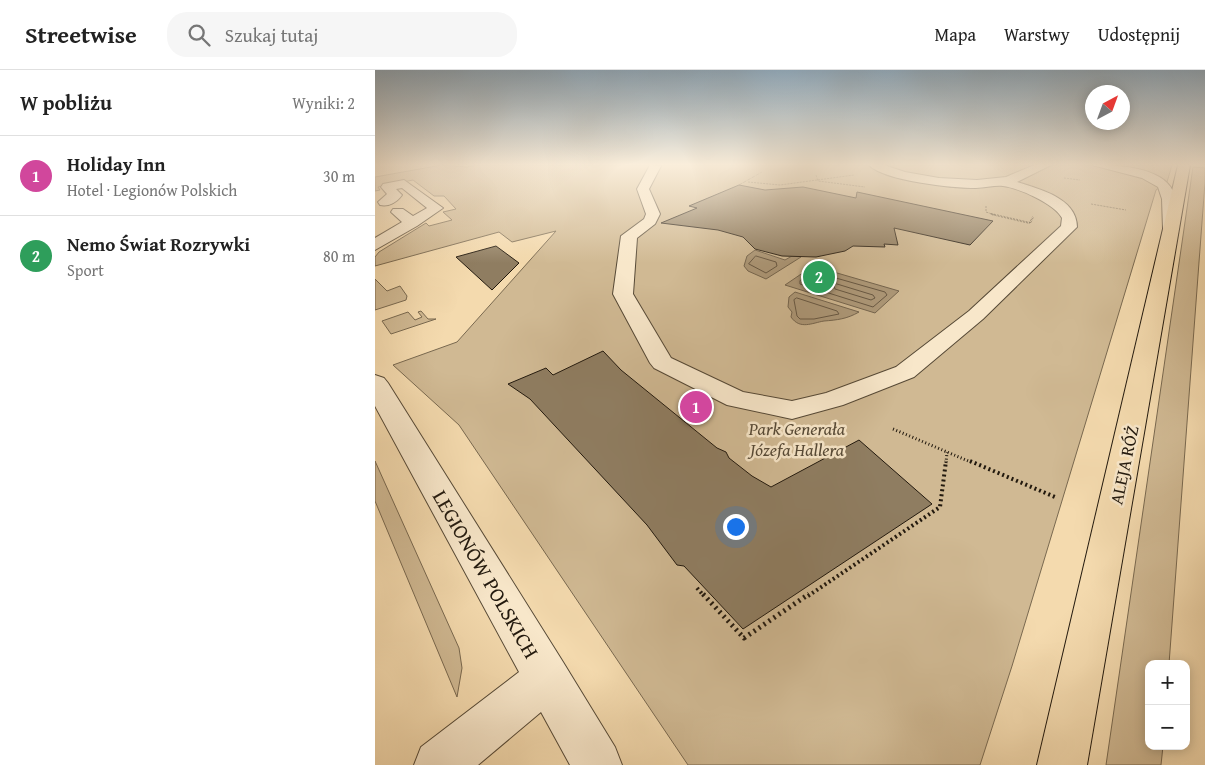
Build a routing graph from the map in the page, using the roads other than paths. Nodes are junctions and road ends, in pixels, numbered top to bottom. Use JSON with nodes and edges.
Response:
{"nodes":[{"id":1,"x":422,"y":197,"type":"edge"},
{"id":2,"x":646,"y":197,"type":"edge"},
{"id":3,"x":1044,"y":197,"type":"edge"},
{"id":4,"x":1167,"y":197,"type":"edge"},
{"id":5,"x":1177,"y":197,"type":"edge"},
{"id":6,"x":380,"y":202,"type":"edge"},
{"id":7,"x":412,"y":223,"type":"junction"},
{"id":8,"x":1171,"y":229,"type":"junction"},
{"id":9,"x":375,"y":245,"type":"edge"},
{"id":10,"x":375,"y":383,"type":"edge"},
{"id":11,"x":547,"y":678,"type":"junction"},
{"id":12,"x":1061,"y":762,"type":"edge"},
{"id":13,"x":439,"y":765,"type":"edge"},
{"id":14,"x":597,"y":765,"type":"edge"}],
"edges":[{"from":1,"to":7,"type":"street"},
{"from":2,"to":3,"type":"street"},
{"from":4,"to":8,"type":"street"},
{"from":5,"to":8,"type":"main road","name":"ALEJA RÓŻ"},
{"from":6,"to":7,"type":"street"},
{"from":7,"to":9,"type":"street"},
{"from":8,"to":12,"type":"main road","name":"ALEJA RÓŻ"},
{"from":10,"to":11,"type":"street","name":"LEGIONÓW POLSKICH"},
{"from":11,"to":13,"type":"street"},
{"from":11,"to":14,"type":"street","name":"LEGIONÓW POLSKICH"}]}
